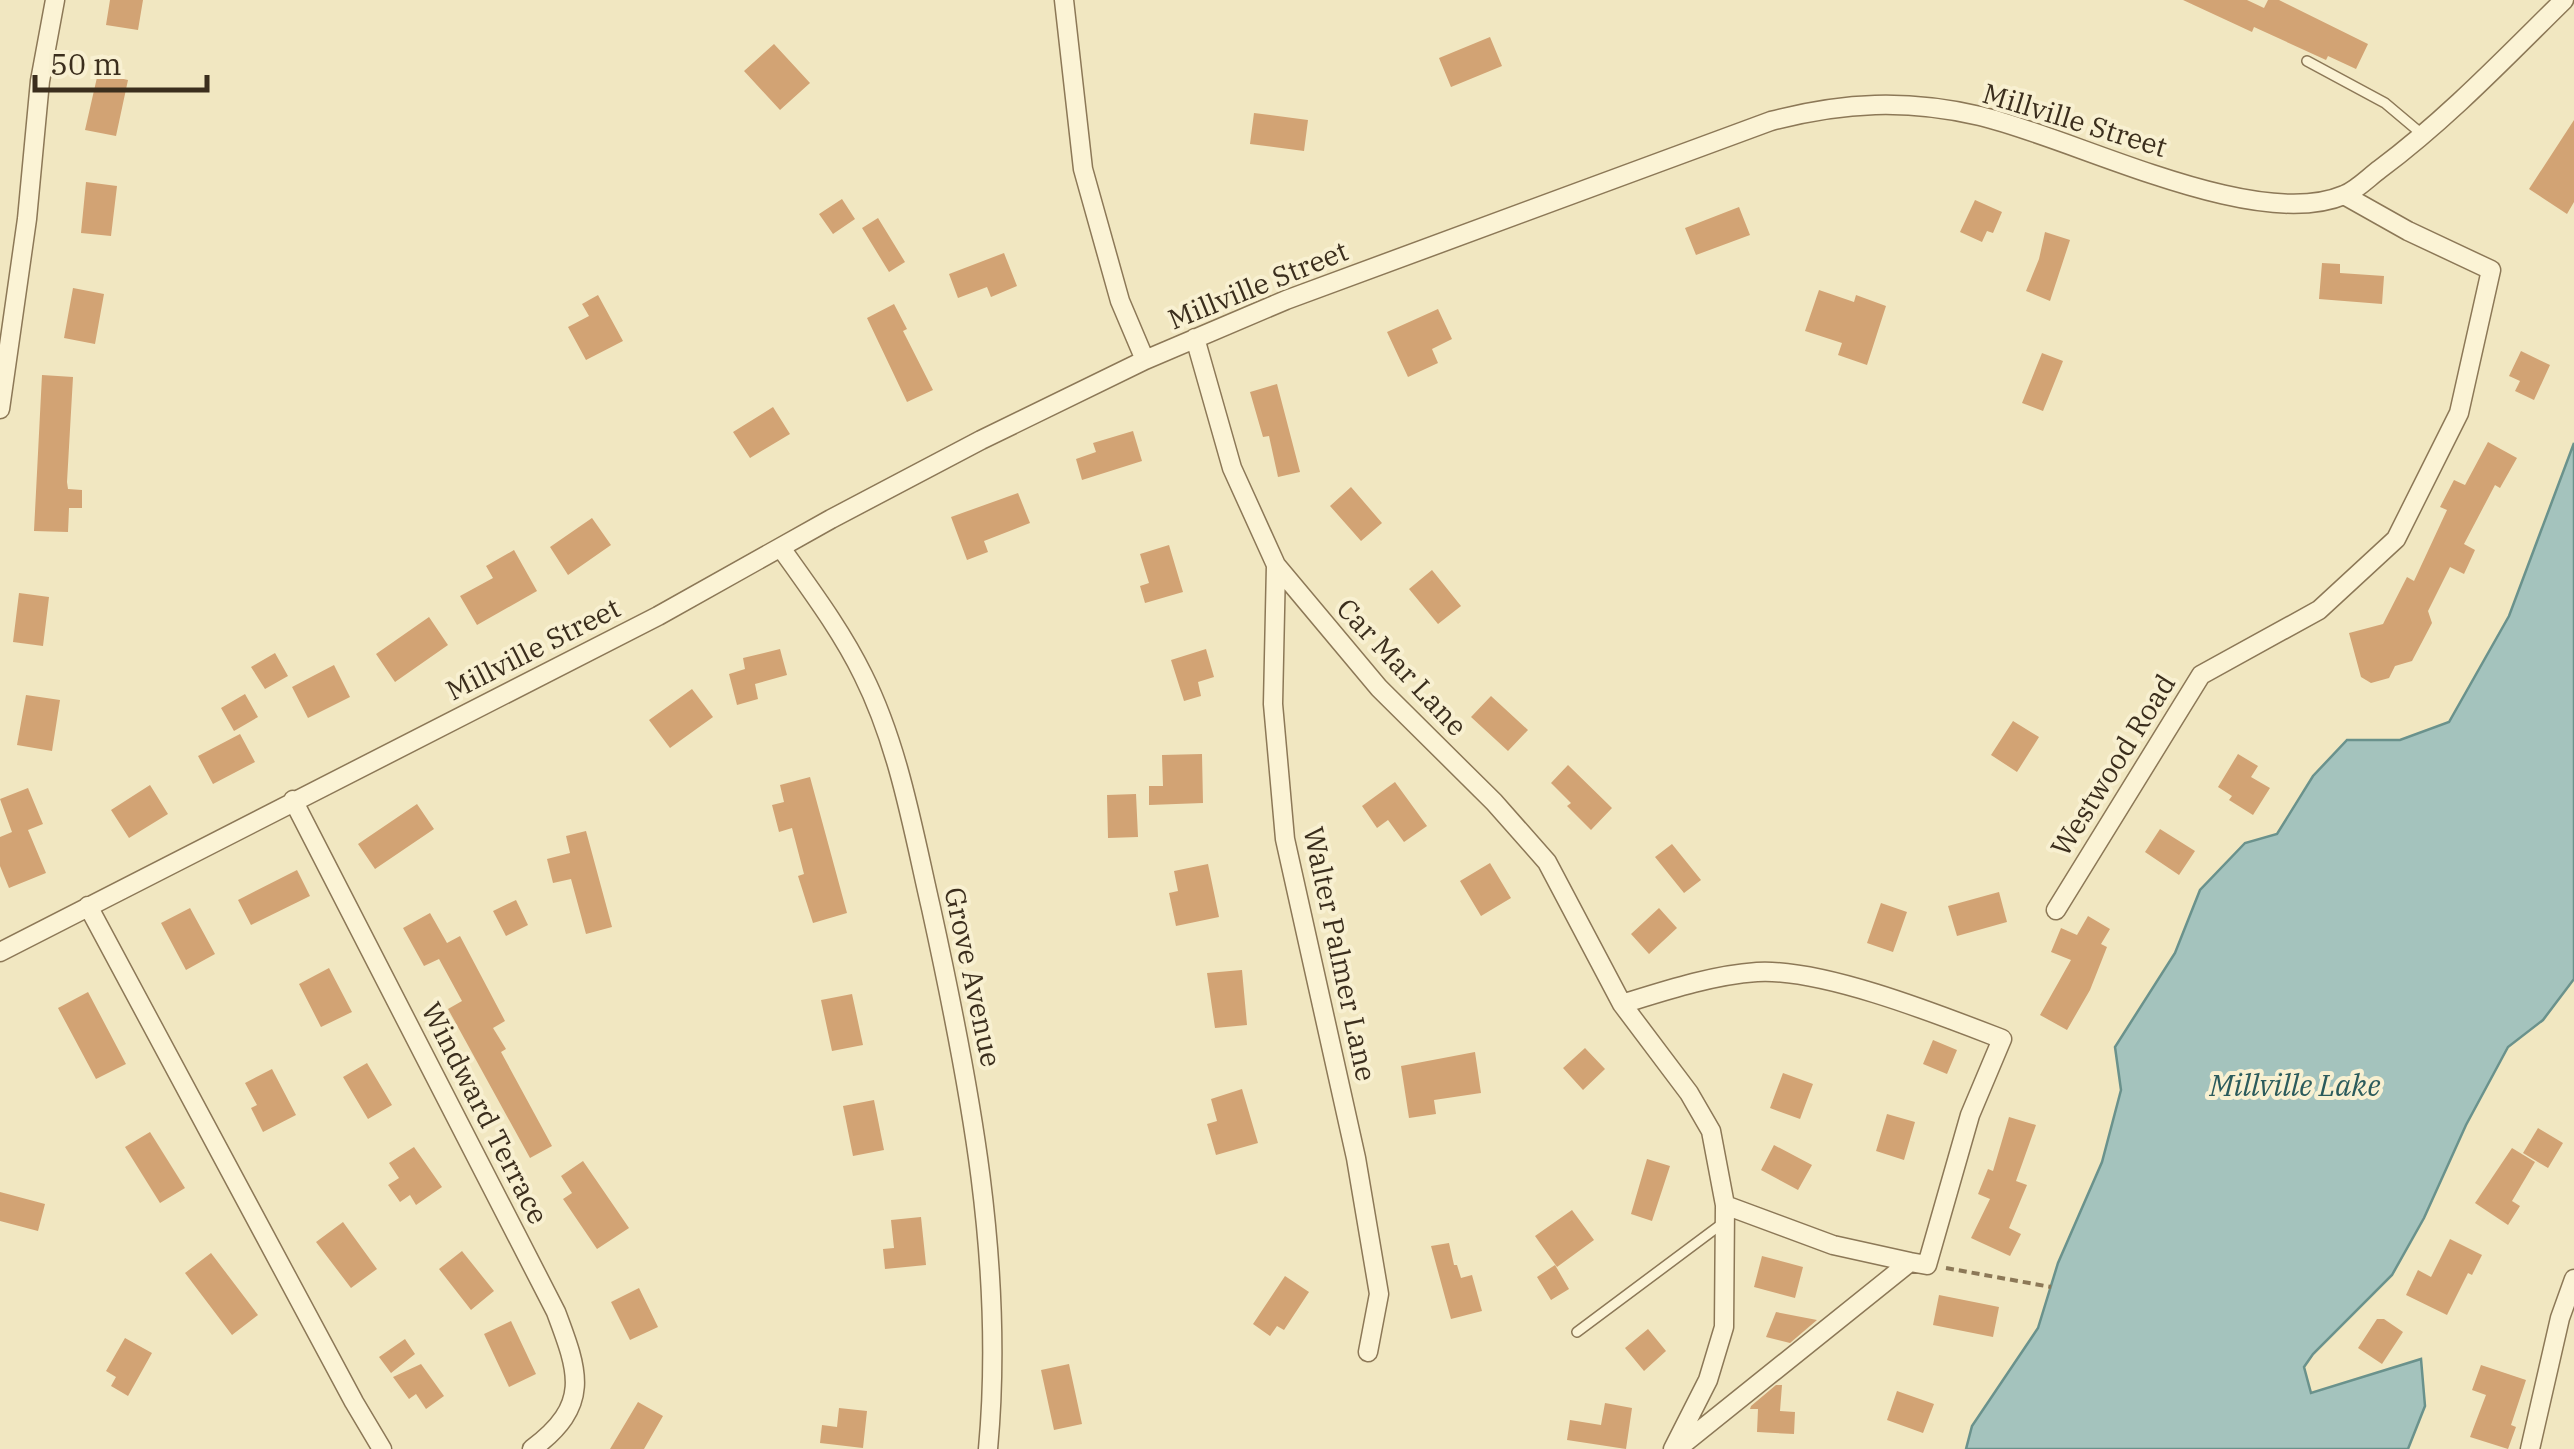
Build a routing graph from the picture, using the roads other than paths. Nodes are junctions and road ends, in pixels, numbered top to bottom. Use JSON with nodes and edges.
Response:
{"nodes":[{"id":1,"x":55,"y":0,"type":"edge"},
{"id":2,"x":1064,"y":0,"type":"edge"},
{"id":3,"x":2564,"y":0,"type":"edge"},
{"id":4,"x":2307,"y":61,"type":"dead end"},
{"id":5,"x":2424,"y":135,"type":"junction"},
{"id":6,"x":2344,"y":196,"type":"junction"},
{"id":7,"x":1196,"y":338,"type":"junction"},
{"id":8,"x":1144,"y":360,"type":"junction"},
{"id":9,"x":0,"y":409,"type":"edge"},
{"id":10,"x":782,"y":548,"type":"junction"},
{"id":11,"x":1276,"y":565,"type":"junction"},
{"id":12,"x":293,"y":800,"type":"junction"},
{"id":13,"x":88,"y":906,"type":"junction"},
{"id":14,"x":2056,"y":910,"type":"dead end"},
{"id":15,"x":0,"y":952,"type":"edge"},
{"id":16,"x":1622,"y":1004,"type":"junction"},
{"id":17,"x":1725,"y":1213,"type":"junction"},
{"id":18,"x":1918,"y":1264,"type":"junction"},
{"id":19,"x":2574,"y":1280,"type":"edge"},
{"id":20,"x":1577,"y":1332,"type":"dead end"},
{"id":21,"x":1368,"y":1352,"type":"dead end"},
{"id":22,"x":382,"y":1449,"type":"edge"},
{"id":23,"x":532,"y":1449,"type":"edge"},
{"id":24,"x":988,"y":1449,"type":"edge"},
{"id":25,"x":1675,"y":1449,"type":"edge"},
{"id":26,"x":2530,"y":1449,"type":"edge"}],
"edges":[{"from":1,"to":9,"type":"street"},
{"from":2,"to":8,"type":"street"},
{"from":3,"to":5,"type":"street","name":"Millville Street"},
{"from":4,"to":5,"type":"lane"},
{"from":5,"to":6,"type":"street","name":"Millville Street"},
{"from":6,"to":7,"type":"street","name":"Millville Street"},
{"from":6,"to":14,"type":"street","name":"Westwood Road"},
{"from":7,"to":8,"type":"street","name":"Millville Street"},
{"from":7,"to":11,"type":"street","name":"Car Mar Lane"},
{"from":8,"to":10,"type":"street","name":"Millville Street"},
{"from":10,"to":12,"type":"street","name":"Millville Street"},
{"from":10,"to":24,"type":"street","name":"Grove Avenue"},
{"from":11,"to":16,"type":"street","name":"Car Mar Lane"},
{"from":11,"to":21,"type":"street","name":"Walter Palmer Lane"},
{"from":12,"to":13,"type":"street","name":"Millville Street"},
{"from":12,"to":23,"type":"street","name":"Windward Terrace"},
{"from":13,"to":15,"type":"street","name":"Millville Street"},
{"from":13,"to":22,"type":"street"},
{"from":16,"to":17,"type":"street","name":"Car Mar Lane"},
{"from":16,"to":18,"type":"street"},
{"from":17,"to":18,"type":"street"},
{"from":17,"to":20,"type":"lane"},
{"from":17,"to":25,"type":"street","name":"Car Mar Lane"},
{"from":18,"to":25,"type":"street","name":"Car Mar Lane"},
{"from":19,"to":26,"type":"street"}]}
